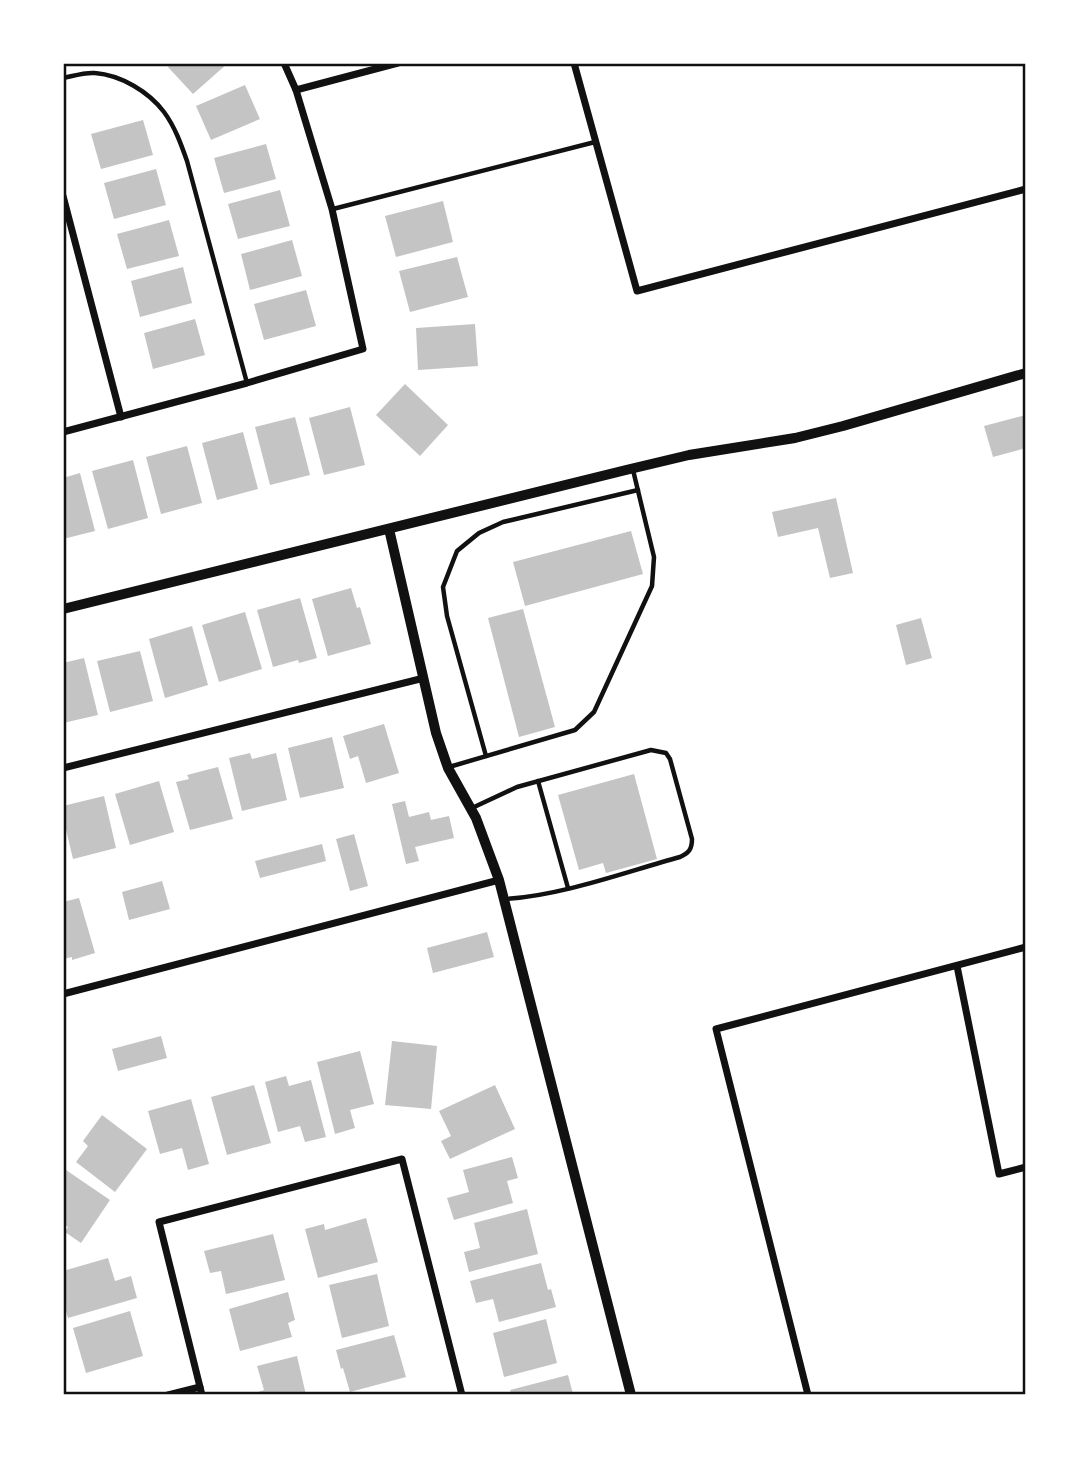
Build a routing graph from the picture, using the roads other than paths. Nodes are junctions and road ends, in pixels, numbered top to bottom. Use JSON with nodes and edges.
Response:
{"nodes":[{"id":1,"x":284,"y":63,"type":"edge"},
{"id":2,"x":398,"y":63,"type":"edge"},
{"id":3,"x":574,"y":63,"type":"edge"},
{"id":4,"x":63,"y":78,"type":"edge"},
{"id":5,"x":296,"y":90,"type":"junction"},
{"id":6,"x":595,"y":142,"type":"junction"},
{"id":7,"x":1026,"y":189,"type":"edge"},
{"id":8,"x":63,"y":196,"type":"edge"},
{"id":9,"x":332,"y":209,"type":"junction"},
{"id":10,"x":1026,"y":373,"type":"edge"},
{"id":11,"x":247,"y":383,"type":"junction"},
{"id":12,"x":121,"y":417,"type":"junction"},
{"id":13,"x":63,"y":432,"type":"edge"},
{"id":14,"x":633,"y":468,"type":"junction"},
{"id":15,"x":638,"y":490,"type":"junction"},
{"id":16,"x":389,"y":529,"type":"junction"},
{"id":17,"x":63,"y":609,"type":"edge"},
{"id":18,"x":424,"y":678,"type":"junction"},
{"id":19,"x":486,"y":756,"type":"junction"},
{"id":20,"x":63,"y":768,"type":"edge"},
{"id":21,"x":449,"y":768,"type":"junction"},
{"id":22,"x":538,"y":781,"type":"junction"},
{"id":23,"x":471,"y":808,"type":"junction"},
{"id":24,"x":499,"y":880,"type":"junction"},
{"id":25,"x":568,"y":888,"type":"junction"},
{"id":26,"x":503,"y":899,"type":"junction"},
{"id":27,"x":1026,"y":947,"type":"edge"},
{"id":28,"x":957,"y":966,"type":"junction"},
{"id":29,"x":63,"y":994,"type":"edge"},
{"id":30,"x":1026,"y":1167,"type":"edge"},
{"id":31,"x":201,"y":1391,"type":"edge"},
{"id":32,"x":169,"y":1395,"type":"edge"},
{"id":33,"x":462,"y":1395,"type":"edge"},
{"id":34,"x":631,"y":1395,"type":"edge"},
{"id":35,"x":808,"y":1395,"type":"edge"}],
"edges":[{"from":1,"to":5,"type":"street"},
{"from":2,"to":5,"type":"street"},
{"from":3,"to":6,"type":"street"},
{"from":4,"to":11,"type":"lane"},
{"from":5,"to":9,"type":"street"},
{"from":6,"to":7,"type":"street"},
{"from":6,"to":9,"type":"lane"},
{"from":8,"to":12,"type":"street"},
{"from":9,"to":11,"type":"street"},
{"from":10,"to":14,"type":"street"},
{"from":11,"to":12,"type":"street"},
{"from":12,"to":13,"type":"street"},
{"from":14,"to":15,"type":"lane"},
{"from":14,"to":16,"type":"street"},
{"from":15,"to":19,"type":"lane"},
{"from":15,"to":19,"type":"lane"},
{"from":16,"to":17,"type":"street"},
{"from":16,"to":18,"type":"street"},
{"from":18,"to":20,"type":"street"},
{"from":18,"to":21,"type":"street"},
{"from":19,"to":21,"type":"lane"},
{"from":21,"to":23,"type":"street"},
{"from":22,"to":23,"type":"lane"},
{"from":22,"to":25,"type":"lane"},
{"from":22,"to":25,"type":"lane"},
{"from":23,"to":24,"type":"street"},
{"from":24,"to":26,"type":"street"},
{"from":24,"to":29,"type":"street"},
{"from":25,"to":26,"type":"lane"},
{"from":26,"to":34,"type":"street"},
{"from":27,"to":28,"type":"street"},
{"from":28,"to":30,"type":"street"},
{"from":28,"to":35,"type":"street"},
{"from":31,"to":32,"type":"street"},
{"from":31,"to":33,"type":"street"}]}
